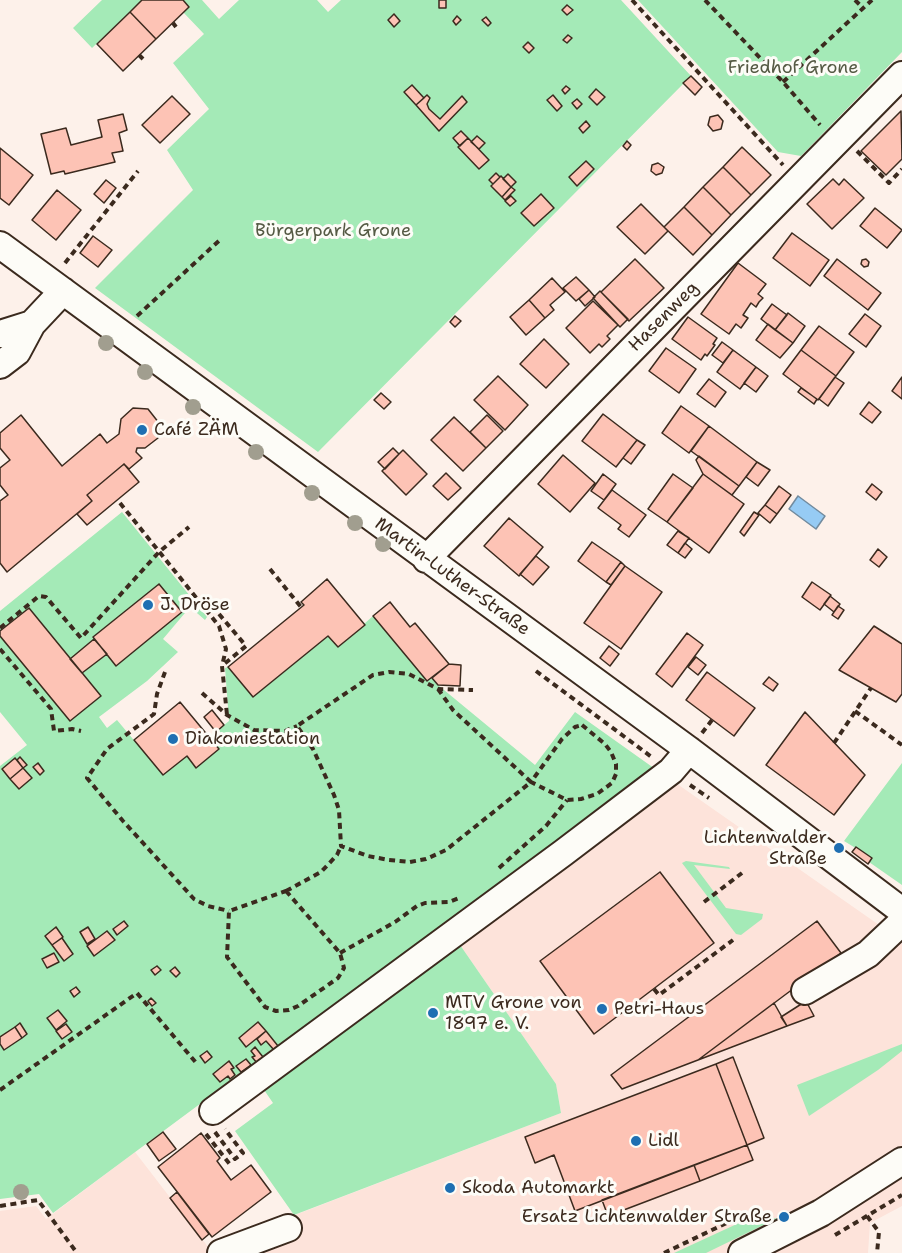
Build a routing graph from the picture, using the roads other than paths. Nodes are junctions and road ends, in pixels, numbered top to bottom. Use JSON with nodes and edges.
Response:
{"nodes":[{"id":1,"x":902,"y":75,"type":"edge"},
{"id":2,"x":0,"y":245,"type":"edge"},
{"id":3,"x":56,"y":287,"type":"junction"},
{"id":4,"x":32,"y":324,"type":"junction"},
{"id":5,"x":0,"y":334,"type":"edge"},
{"id":6,"x":0,"y":365,"type":"edge"},
{"id":7,"x":426,"y":559,"type":"junction"},
{"id":8,"x":689,"y":750,"type":"junction"},
{"id":9,"x":902,"y":911,"type":"edge"},
{"id":10,"x":902,"y":922,"type":"edge"},
{"id":11,"x":805,"y":991,"type":"dead end"},
{"id":12,"x":213,"y":1111,"type":"road end"},
{"id":13,"x":902,"y":1161,"type":"edge"},
{"id":14,"x":288,"y":1228,"type":"dead end"},
{"id":15,"x":221,"y":1253,"type":"edge"},
{"id":16,"x":742,"y":1253,"type":"edge"}],
"edges":[{"from":1,"to":7,"type":"street","name":"Hasenweg"},
{"from":2,"to":3,"type":"street","name":"Martin-Luther-Straße"},
{"from":3,"to":4,"type":"street"},
{"from":3,"to":7,"type":"street","name":"Martin-Luther-Straße"},
{"from":4,"to":5,"type":"street"},
{"from":4,"to":6,"type":"street"},
{"from":7,"to":8,"type":"street","name":"Martin-Luther-Straße"},
{"from":8,"to":9,"type":"street","name":"Martin-Luther-Straße"},
{"from":8,"to":12,"type":"street"},
{"from":10,"to":11,"type":"street"},
{"from":13,"to":16,"type":"street"},
{"from":14,"to":15,"type":"street"}]}
